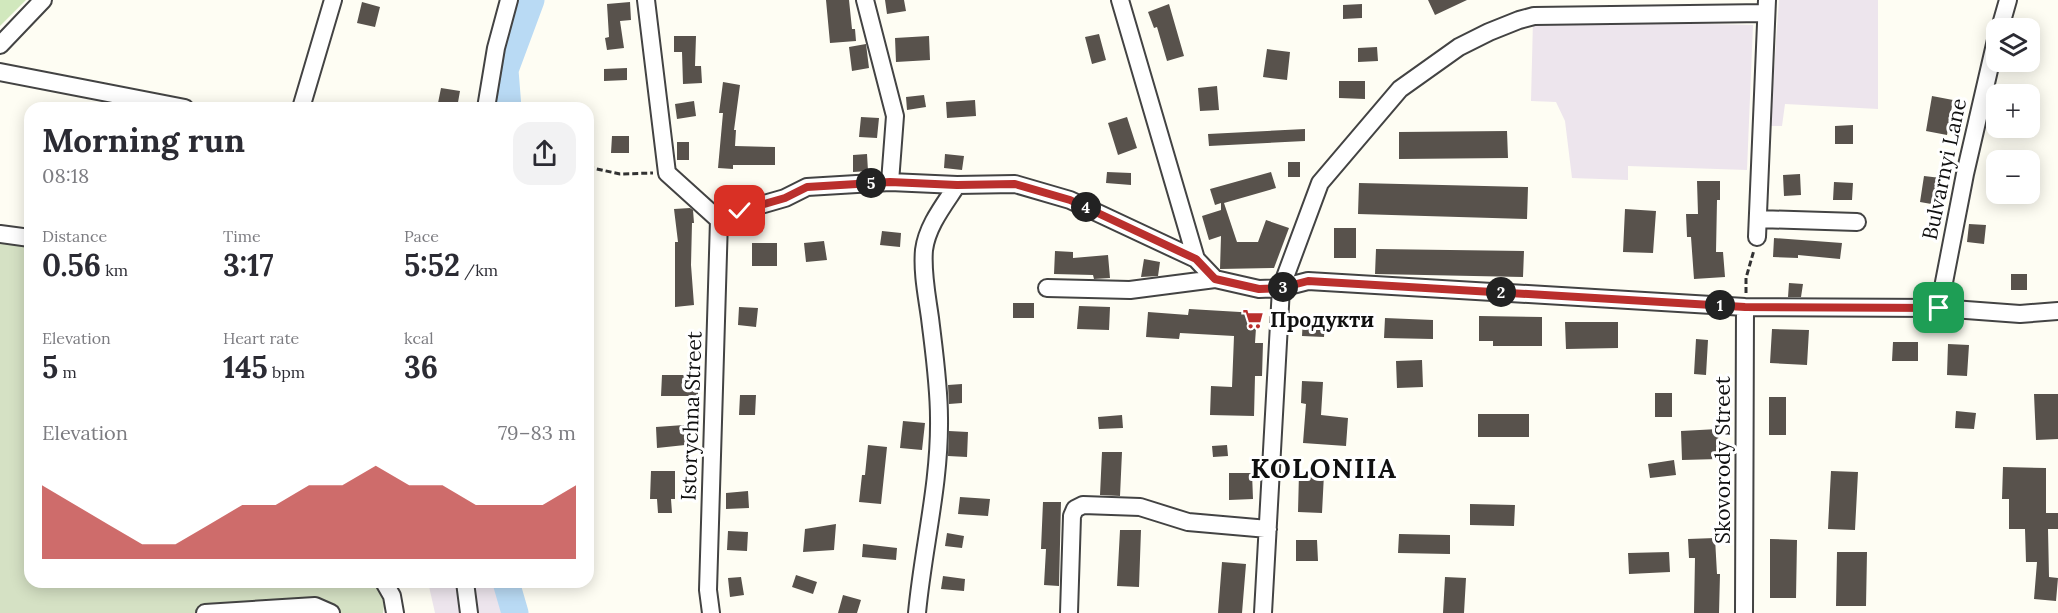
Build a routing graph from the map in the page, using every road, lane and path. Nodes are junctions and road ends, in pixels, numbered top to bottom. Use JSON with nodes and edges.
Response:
{"nodes":[{"id":1,"x":43,"y":0,"type":"edge"},
{"id":2,"x":333,"y":0,"type":"edge"},
{"id":3,"x":509,"y":0,"type":"edge"},
{"id":4,"x":646,"y":0,"type":"edge"},
{"id":5,"x":865,"y":0,"type":"edge"},
{"id":6,"x":1120,"y":0,"type":"edge"},
{"id":7,"x":2008,"y":0,"type":"edge"},
{"id":8,"x":1766,"y":7,"type":"edge"},
{"id":9,"x":2003,"y":18,"type":"edge"},
{"id":10,"x":0,"y":45,"type":"edge"},
{"id":11,"x":0,"y":72,"type":"edge"},
{"id":12,"x":1989,"y":72,"type":"edge"},
{"id":13,"x":154,"y":102,"type":"edge"},
{"id":14,"x":303,"y":102,"type":"edge"},
{"id":15,"x":487,"y":102,"type":"edge"},
{"id":16,"x":594,"y":168,"type":"edge"},
{"id":17,"x":667,"y":173,"type":"junction"},
{"id":18,"x":890,"y":182,"type":"junction"},
{"id":19,"x":957,"y":185,"type":"junction"},
{"id":20,"x":1758,"y":219,"type":"junction"},
{"id":21,"x":719,"y":220,"type":"junction"},
{"id":22,"x":1857,"y":222,"type":"dead end"},
{"id":23,"x":0,"y":234,"type":"edge"},
{"id":24,"x":24,"y":237,"type":"edge"},
{"id":25,"x":1757,"y":237,"type":"joint"},
{"id":26,"x":1196,"y":259,"type":"junction"},
{"id":27,"x":1746,"y":278,"type":"dead end"},
{"id":28,"x":1215,"y":279,"type":"junction"},
{"id":29,"x":1047,"y":288,"type":"dead end"},
{"id":30,"x":1281,"y":288,"type":"junction"},
{"id":31,"x":1745,"y":307,"type":"junction"},
{"id":32,"x":1939,"y":308,"type":"junction"},
{"id":33,"x":2055,"y":314,"type":"edge"},
{"id":34,"x":1268,"y":529,"type":"junction"},
{"id":35,"x":387,"y":588,"type":"edge"},
{"id":36,"x":466,"y":588,"type":"edge"},
{"id":37,"x":205,"y":613,"type":"edge"},
{"id":38,"x":331,"y":613,"type":"edge"},
{"id":39,"x":395,"y":613,"type":"edge"},
{"id":40,"x":469,"y":613,"type":"edge"},
{"id":41,"x":711,"y":613,"type":"edge"},
{"id":42,"x":917,"y":613,"type":"edge"},
{"id":43,"x":1070,"y":613,"type":"edge"},
{"id":44,"x":1263,"y":613,"type":"edge"},
{"id":45,"x":1744,"y":613,"type":"edge"}],
"edges":[{"from":1,"to":10,"type":"street"},
{"from":2,"to":14,"type":"street"},
{"from":3,"to":15,"type":"street"},
{"from":4,"to":17,"type":"street"},
{"from":5,"to":18,"type":"street"},
{"from":6,"to":26,"type":"street"},
{"from":7,"to":9,"type":"street"},
{"from":8,"to":20,"type":"street"},
{"from":8,"to":30,"type":"street"},
{"from":11,"to":13,"type":"street"},
{"from":12,"to":32,"type":"street","name":"Bulvarnyi Lane"},
{"from":16,"to":17,"type":"path"},
{"from":17,"to":21,"type":"street"},
{"from":18,"to":19,"type":"street"},
{"from":18,"to":21,"type":"street"},
{"from":19,"to":26,"type":"street"},
{"from":19,"to":42,"type":"street"},
{"from":20,"to":22,"type":"street"},
{"from":20,"to":25,"type":"street"},
{"from":21,"to":41,"type":"street","name":"Istorychna Street"},
{"from":23,"to":24,"type":"street"},
{"from":25,"to":27,"type":"path"},
{"from":26,"to":28,"type":"street"},
{"from":28,"to":29,"type":"street"},
{"from":28,"to":30,"type":"street"},
{"from":30,"to":31,"type":"street"},
{"from":30,"to":34,"type":"street"},
{"from":31,"to":32,"type":"street"},
{"from":31,"to":45,"type":"street","name":"Skovorody Street"},
{"from":32,"to":33,"type":"street"},
{"from":34,"to":43,"type":"street"},
{"from":34,"to":44,"type":"street"},
{"from":35,"to":39,"type":"street"},
{"from":36,"to":40,"type":"street"},
{"from":37,"to":38,"type":"street"}]}
